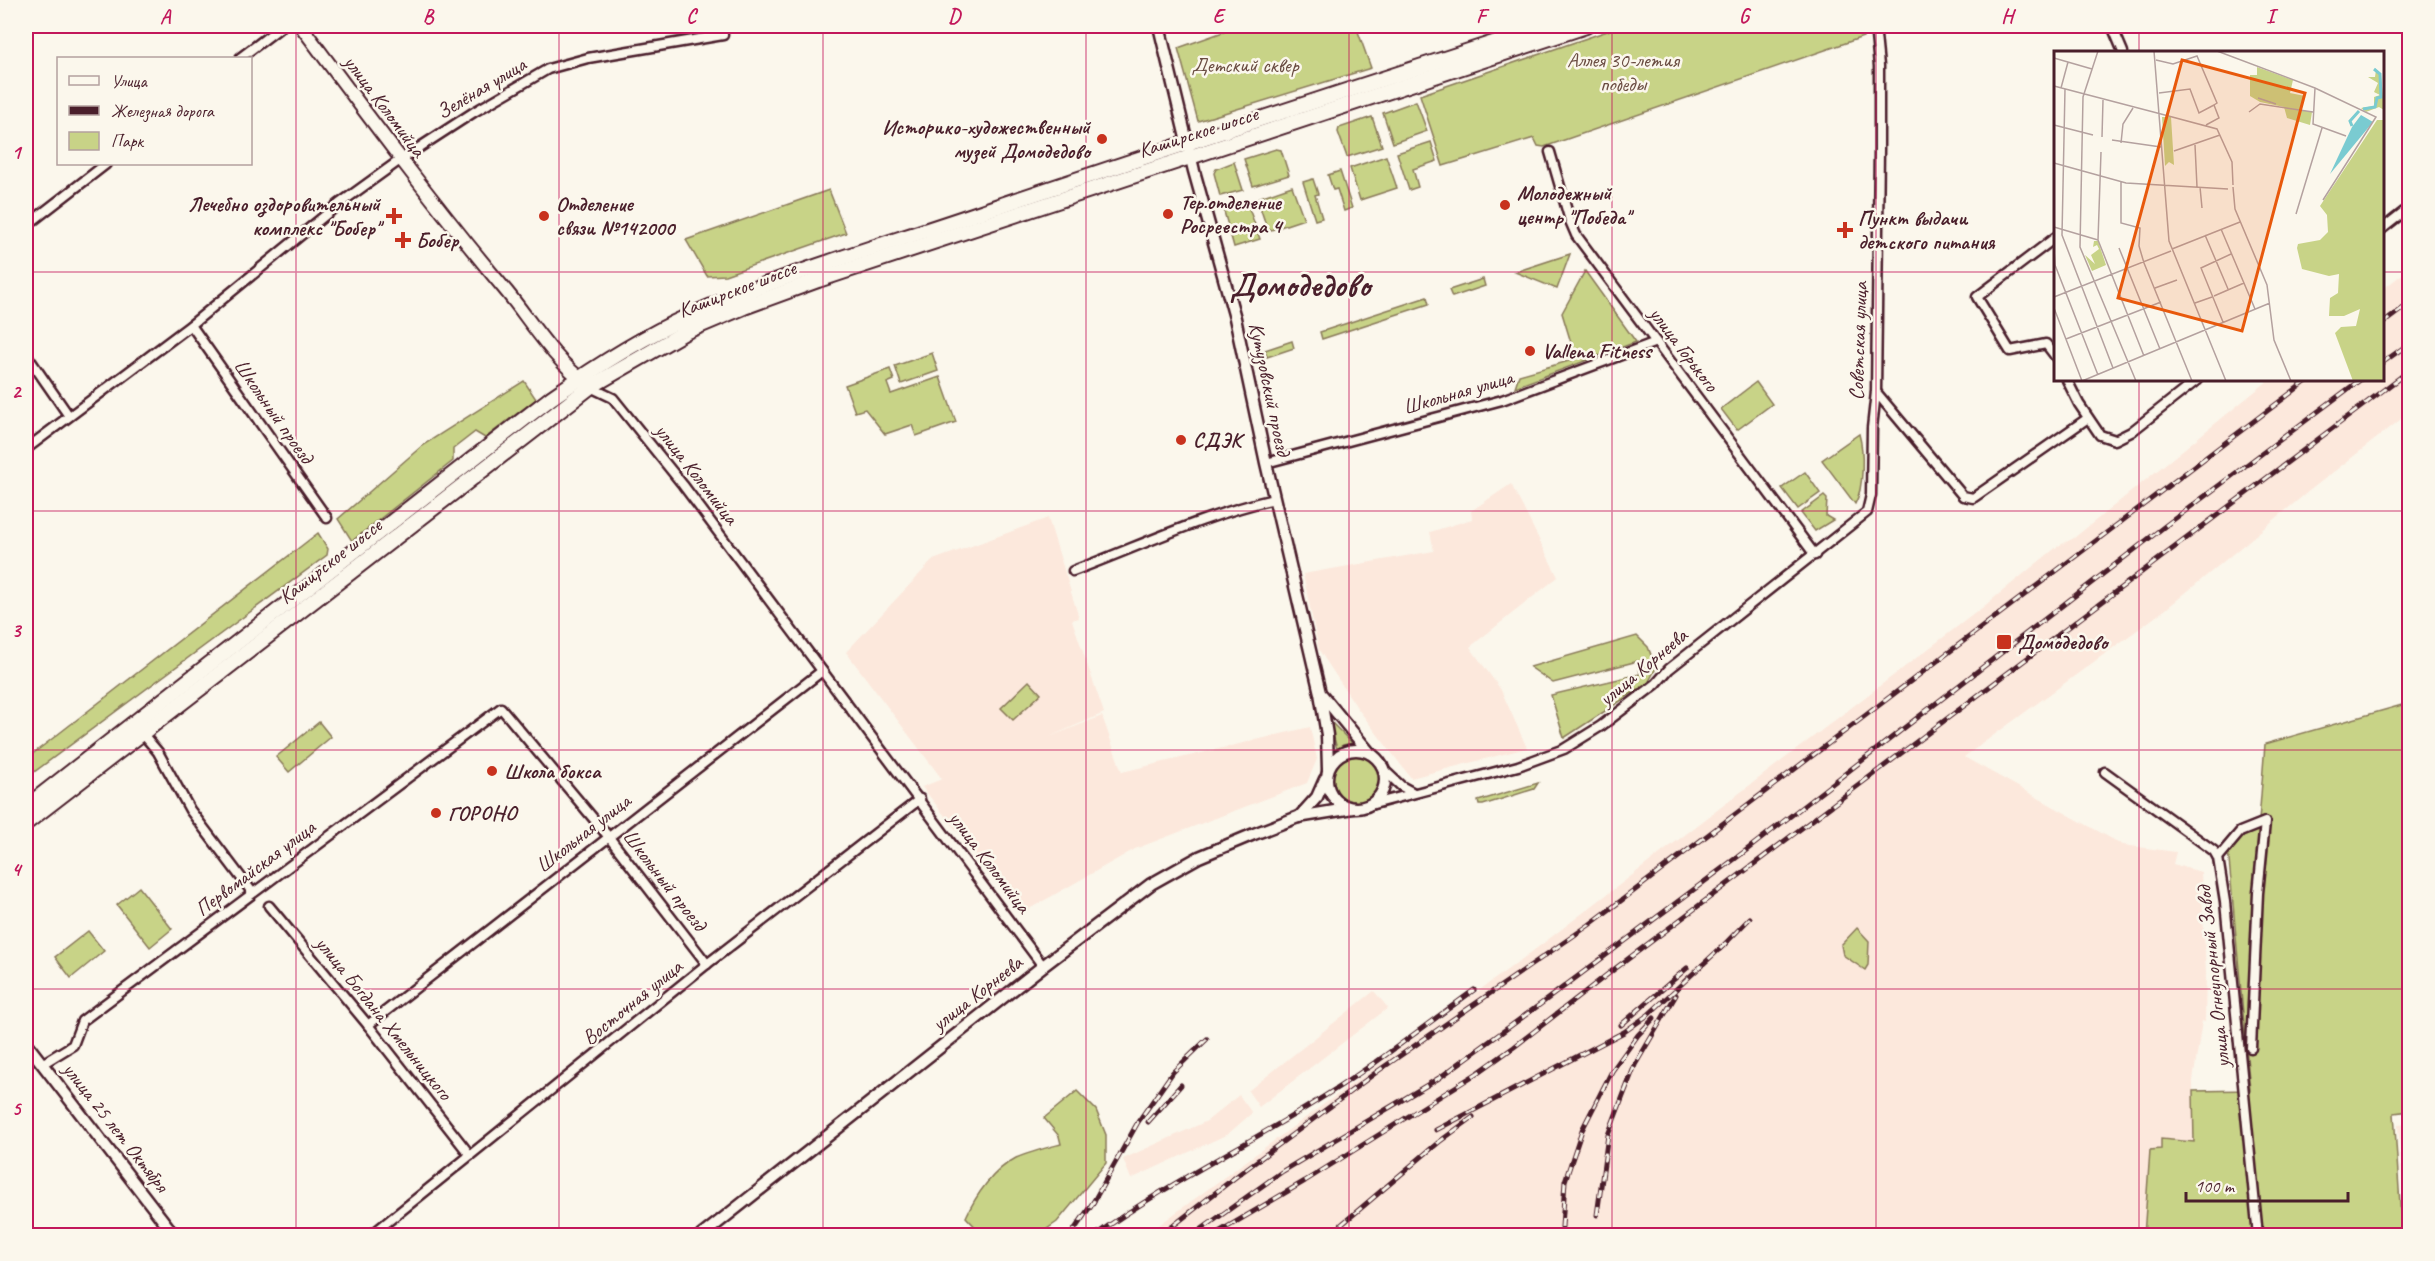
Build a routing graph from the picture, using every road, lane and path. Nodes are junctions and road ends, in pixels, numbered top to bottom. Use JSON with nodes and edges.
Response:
{"nodes":[{"id":1,"x":282,"y":26,"type":"edge"},
{"id":2,"x":301,"y":26,"type":"edge"},
{"id":3,"x":722,"y":26,"type":"edge"},
{"id":4,"x":1159,"y":26,"type":"edge"},
{"id":5,"x":1546,"y":26,"type":"edge"},
{"id":6,"x":1586,"y":26,"type":"edge"},
{"id":7,"x":1875,"y":26,"type":"edge"},
{"id":8,"x":2112,"y":26,"type":"edge"},
{"id":9,"x":2123,"y":51,"type":"edge"},
{"id":10,"x":241,"y":57,"type":"edge"},
{"id":11,"x":1189,"y":150,"type":"junction"},
{"id":12,"x":1550,"y":152,"type":"dead end"},
{"id":13,"x":400,"y":160,"type":"junction"},
{"id":14,"x":105,"y":165,"type":"edge"},
{"id":15,"x":2409,"y":207,"type":"edge"},
{"id":16,"x":26,"y":226,"type":"edge"},
{"id":17,"x":2384,"y":227,"type":"edge"},
{"id":18,"x":2054,"y":238,"type":"edge"},
{"id":19,"x":191,"y":325,"type":"junction"},
{"id":20,"x":1656,"y":342,"type":"junction"},
{"id":21,"x":26,"y":354,"type":"edge"},
{"id":22,"x":2054,"y":356,"type":"edge"},
{"id":23,"x":2068,"y":381,"type":"edge"},
{"id":24,"x":2196,"y":381,"type":"edge"},
{"id":25,"x":585,"y":383,"type":"junction"},
{"id":26,"x":1876,"y":392,"type":"junction"},
{"id":27,"x":69,"y":416,"type":"junction"},
{"id":28,"x":2088,"y":418,"type":"junction"},
{"id":29,"x":26,"y":449,"type":"edge"},
{"id":30,"x":1266,"y":464,"type":"junction"},
{"id":31,"x":1274,"y":499,"type":"junction"},
{"id":32,"x":1867,"y":512,"type":"joint"},
{"id":33,"x":327,"y":518,"type":"dead end"},
{"id":34,"x":1815,"y":555,"type":"junction"},
{"id":35,"x":1073,"y":571,"type":"dead end"},
{"id":36,"x":822,"y":671,"type":"junction"},
{"id":37,"x":1320,"y":693,"type":"junction"},
{"id":38,"x":501,"y":708,"type":"joint"},
{"id":39,"x":142,"y":733,"type":"junction"},
{"id":40,"x":1369,"y":752,"type":"junction"},
{"id":41,"x":1384,"y":770,"type":"junction"},
{"id":42,"x":2105,"y":772,"type":"dead end"},
{"id":43,"x":1327,"y":773,"type":"junction"},
{"id":44,"x":1413,"y":792,"type":"junction"},
{"id":45,"x":920,"y":800,"type":"junction"},
{"id":46,"x":1370,"y":805,"type":"junction"},
{"id":47,"x":26,"y":807,"type":"edge"},
{"id":48,"x":1353,"y":808,"type":"junction"},
{"id":49,"x":1298,"y":818,"type":"junction"},
{"id":50,"x":26,"y":824,"type":"edge"},
{"id":51,"x":608,"y":836,"type":"junction"},
{"id":52,"x":2218,"y":858,"type":"junction"},
{"id":53,"x":252,"y":892,"type":"junction"},
{"id":54,"x":269,"y":906,"type":"dead end"},
{"id":55,"x":707,"y":964,"type":"junction"},
{"id":56,"x":1043,"y":966,"type":"junction"},
{"id":57,"x":368,"y":1025,"type":"junction"},
{"id":58,"x":26,"y":1043,"type":"edge"},
{"id":59,"x":2251,"y":1048,"type":"dead end"},
{"id":60,"x":42,"y":1064,"type":"junction"},
{"id":61,"x":470,"y":1155,"type":"junction"},
{"id":62,"x":175,"y":1236,"type":"edge"},
{"id":63,"x":370,"y":1236,"type":"edge"},
{"id":64,"x":701,"y":1236,"type":"edge"},
{"id":65,"x":2258,"y":1236,"type":"edge"}],
"edges":[{"from":1,"to":10,"type":"street"},
{"from":2,"to":13,"type":"main road","name":"улица Коломийца"},
{"from":3,"to":13,"type":"street","name":"Зелёная улица"},
{"from":4,"to":11,"type":"street","name":"Кутузовский проезд"},
{"from":5,"to":11,"type":"main road","name":"Каширское шоссе"},
{"from":6,"to":11,"type":"main road","name":"Каширское шоссе"},
{"from":7,"to":26,"type":"street","name":"Советская улица"},
{"from":8,"to":9,"type":"street"},
{"from":11,"to":25,"type":"main road","name":"Каширское шоссе"},
{"from":11,"to":30,"type":"street","name":"Кутузовский проезд"},
{"from":12,"to":20,"type":"street","name":"улица Горького"},
{"from":13,"to":19,"type":"street","name":"Зелёная улица"},
{"from":13,"to":25,"type":"main road","name":"улица Коломийца"},
{"from":14,"to":16,"type":"street"},
{"from":15,"to":17,"type":"street"},
{"from":18,"to":22,"type":"street"},
{"from":19,"to":27,"type":"street","name":"Зелёная улица"},
{"from":19,"to":33,"type":"street","name":"Школьный проезд"},
{"from":20,"to":30,"type":"street","name":"Школьная улица"},
{"from":20,"to":34,"type":"street","name":"улица Горького"},
{"from":21,"to":27,"type":"street"},
{"from":23,"to":28,"type":"street"},
{"from":24,"to":28,"type":"street"},
{"from":25,"to":36,"type":"street","name":"улица Коломийца"},
{"from":25,"to":39,"type":"main road","name":"Каширское шоссе"},
{"from":25,"to":47,"type":"main road","name":"Каширское шоссе"},
{"from":26,"to":28,"type":"street"},
{"from":26,"to":32,"type":"street","name":"Советская улица"},
{"from":27,"to":29,"type":"street","name":"Зелёная улица"},
{"from":30,"to":31,"type":"street","name":"Кутузовский проезд"},
{"from":31,"to":35,"type":"street"},
{"from":31,"to":37,"type":"street","name":"Кутузовский проезд"},
{"from":32,"to":34,"type":"street","name":"улица Корнеева"},
{"from":34,"to":44,"type":"street","name":"улица Корнеева"},
{"from":36,"to":45,"type":"street","name":"улица Коломийца"},
{"from":36,"to":51,"type":"street","name":"Школьная улица"},
{"from":37,"to":40,"type":"street"},
{"from":37,"to":43,"type":"street","name":"Кутузовский проезд"},
{"from":38,"to":51,"type":"street","name":"Школьный проезд"},
{"from":38,"to":53,"type":"street","name":"Первомайская улица"},
{"from":39,"to":50,"type":"main road","name":"Каширское шоссе"},
{"from":39,"to":53,"type":"street"},
{"from":40,"to":41,"type":"street"},
{"from":40,"to":43,"type":"street"},
{"from":41,"to":44,"type":"street"},
{"from":41,"to":46,"type":"street"},
{"from":42,"to":52,"type":"street","name":"улица Огнеупорный Завод"},
{"from":43,"to":48,"type":"street"},
{"from":43,"to":49,"type":"street"},
{"from":44,"to":46,"type":"street","name":"улица Корнеева"},
{"from":45,"to":55,"type":"street","name":"Восточная улица"},
{"from":45,"to":56,"type":"street","name":"улица Коломийца"},
{"from":46,"to":48,"type":"street"},
{"from":48,"to":49,"type":"street","name":"улица Корнеева"},
{"from":49,"to":56,"type":"street","name":"улица Корнеева"},
{"from":51,"to":55,"type":"street","name":"Школьный проезд"},
{"from":51,"to":57,"type":"street","name":"Школьная улица"},
{"from":52,"to":59,"type":"street"},
{"from":52,"to":65,"type":"street","name":"улица Огнеупорный Завод"},
{"from":53,"to":60,"type":"street","name":"Первомайская улица"},
{"from":54,"to":57,"type":"street","name":"улица Богдана Хмельницкого"},
{"from":55,"to":61,"type":"street","name":"Восточная улица"},
{"from":56,"to":64,"type":"street","name":"улица Корнеева"},
{"from":57,"to":61,"type":"street","name":"улица Богдана Хмельницкого"},
{"from":58,"to":60,"type":"street","name":"улица 25 лет Октября"},
{"from":60,"to":62,"type":"street","name":"улица 25 лет Октября"},
{"from":61,"to":63,"type":"street","name":"Восточная улица"}]}
